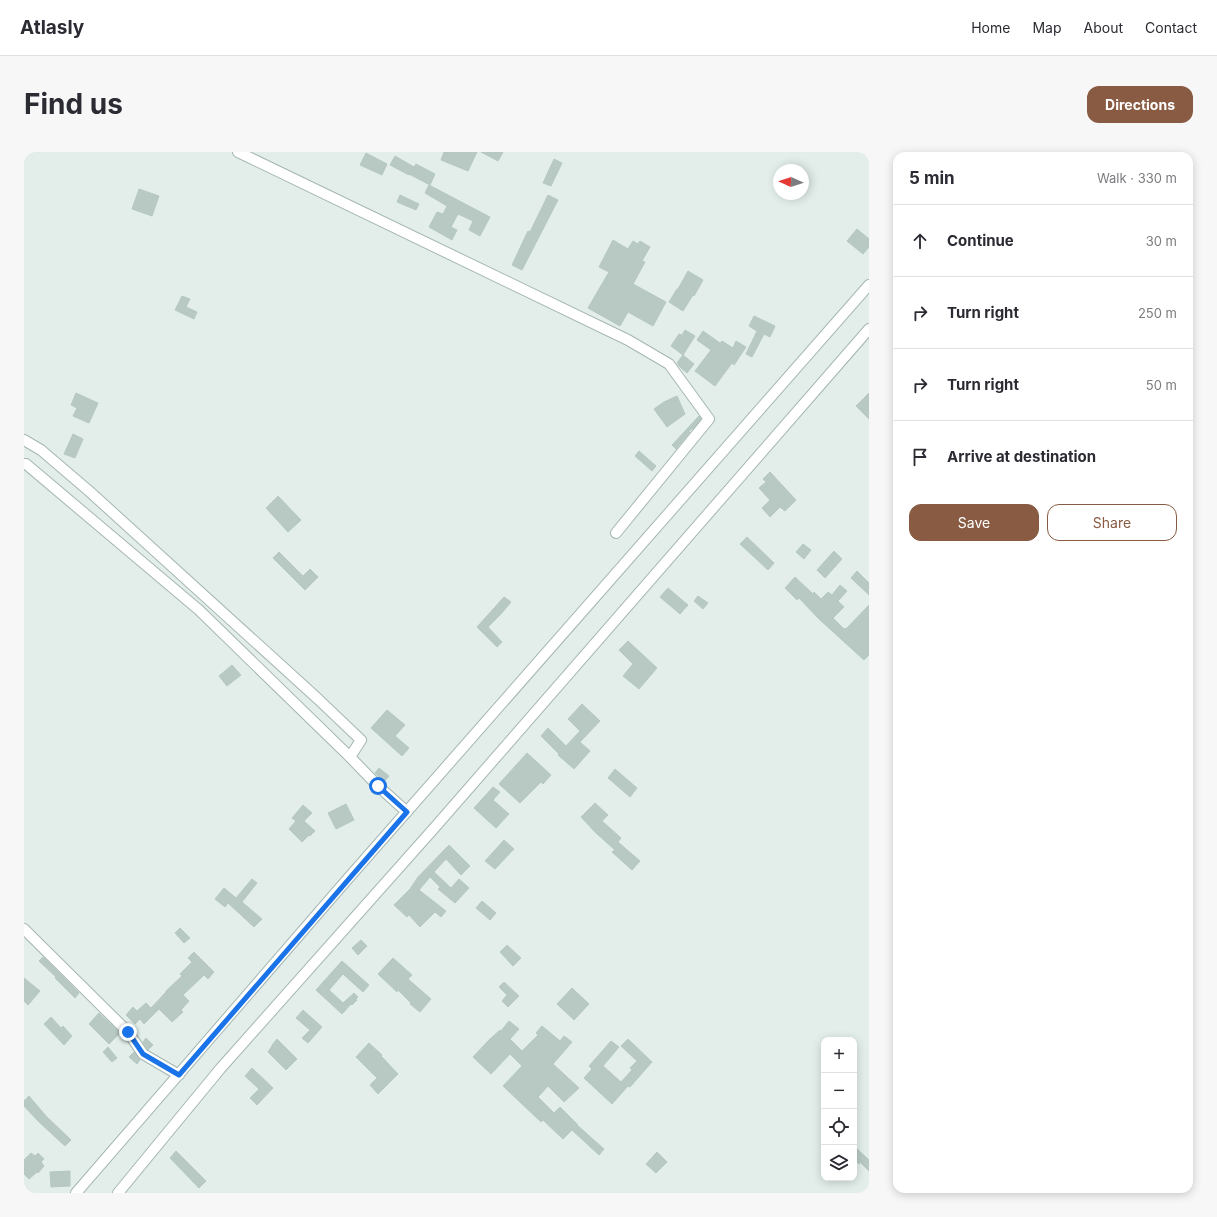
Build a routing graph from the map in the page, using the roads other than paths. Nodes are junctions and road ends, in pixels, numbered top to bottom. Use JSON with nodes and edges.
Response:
{"nodes":[{"id":1,"x":238,"y":152,"type":"edge"},
{"id":2,"x":869,"y":285,"type":"edge"},
{"id":3,"x":869,"y":329,"type":"edge"},
{"id":4,"x":24,"y":440,"type":"edge"},
{"id":5,"x":24,"y":464,"type":"edge"},
{"id":6,"x":616,"y":533,"type":"dead end"},
{"id":7,"x":350,"y":757,"type":"junction"},
{"id":8,"x":407,"y":812,"type":"junction"},
{"id":9,"x":24,"y":929,"type":"edge"},
{"id":10,"x":179,"y":1075,"type":"junction"},
{"id":11,"x":76,"y":1193,"type":"edge"},
{"id":12,"x":118,"y":1193,"type":"edge"}],
"edges":[{"from":1,"to":6,"type":"street"},
{"from":2,"to":8,"type":"street"},
{"from":3,"to":12,"type":"street"},
{"from":4,"to":7,"type":"street"},
{"from":5,"to":7,"type":"street"},
{"from":7,"to":8,"type":"street"},
{"from":8,"to":10,"type":"street"},
{"from":9,"to":10,"type":"street"},
{"from":10,"to":11,"type":"street"}]}
